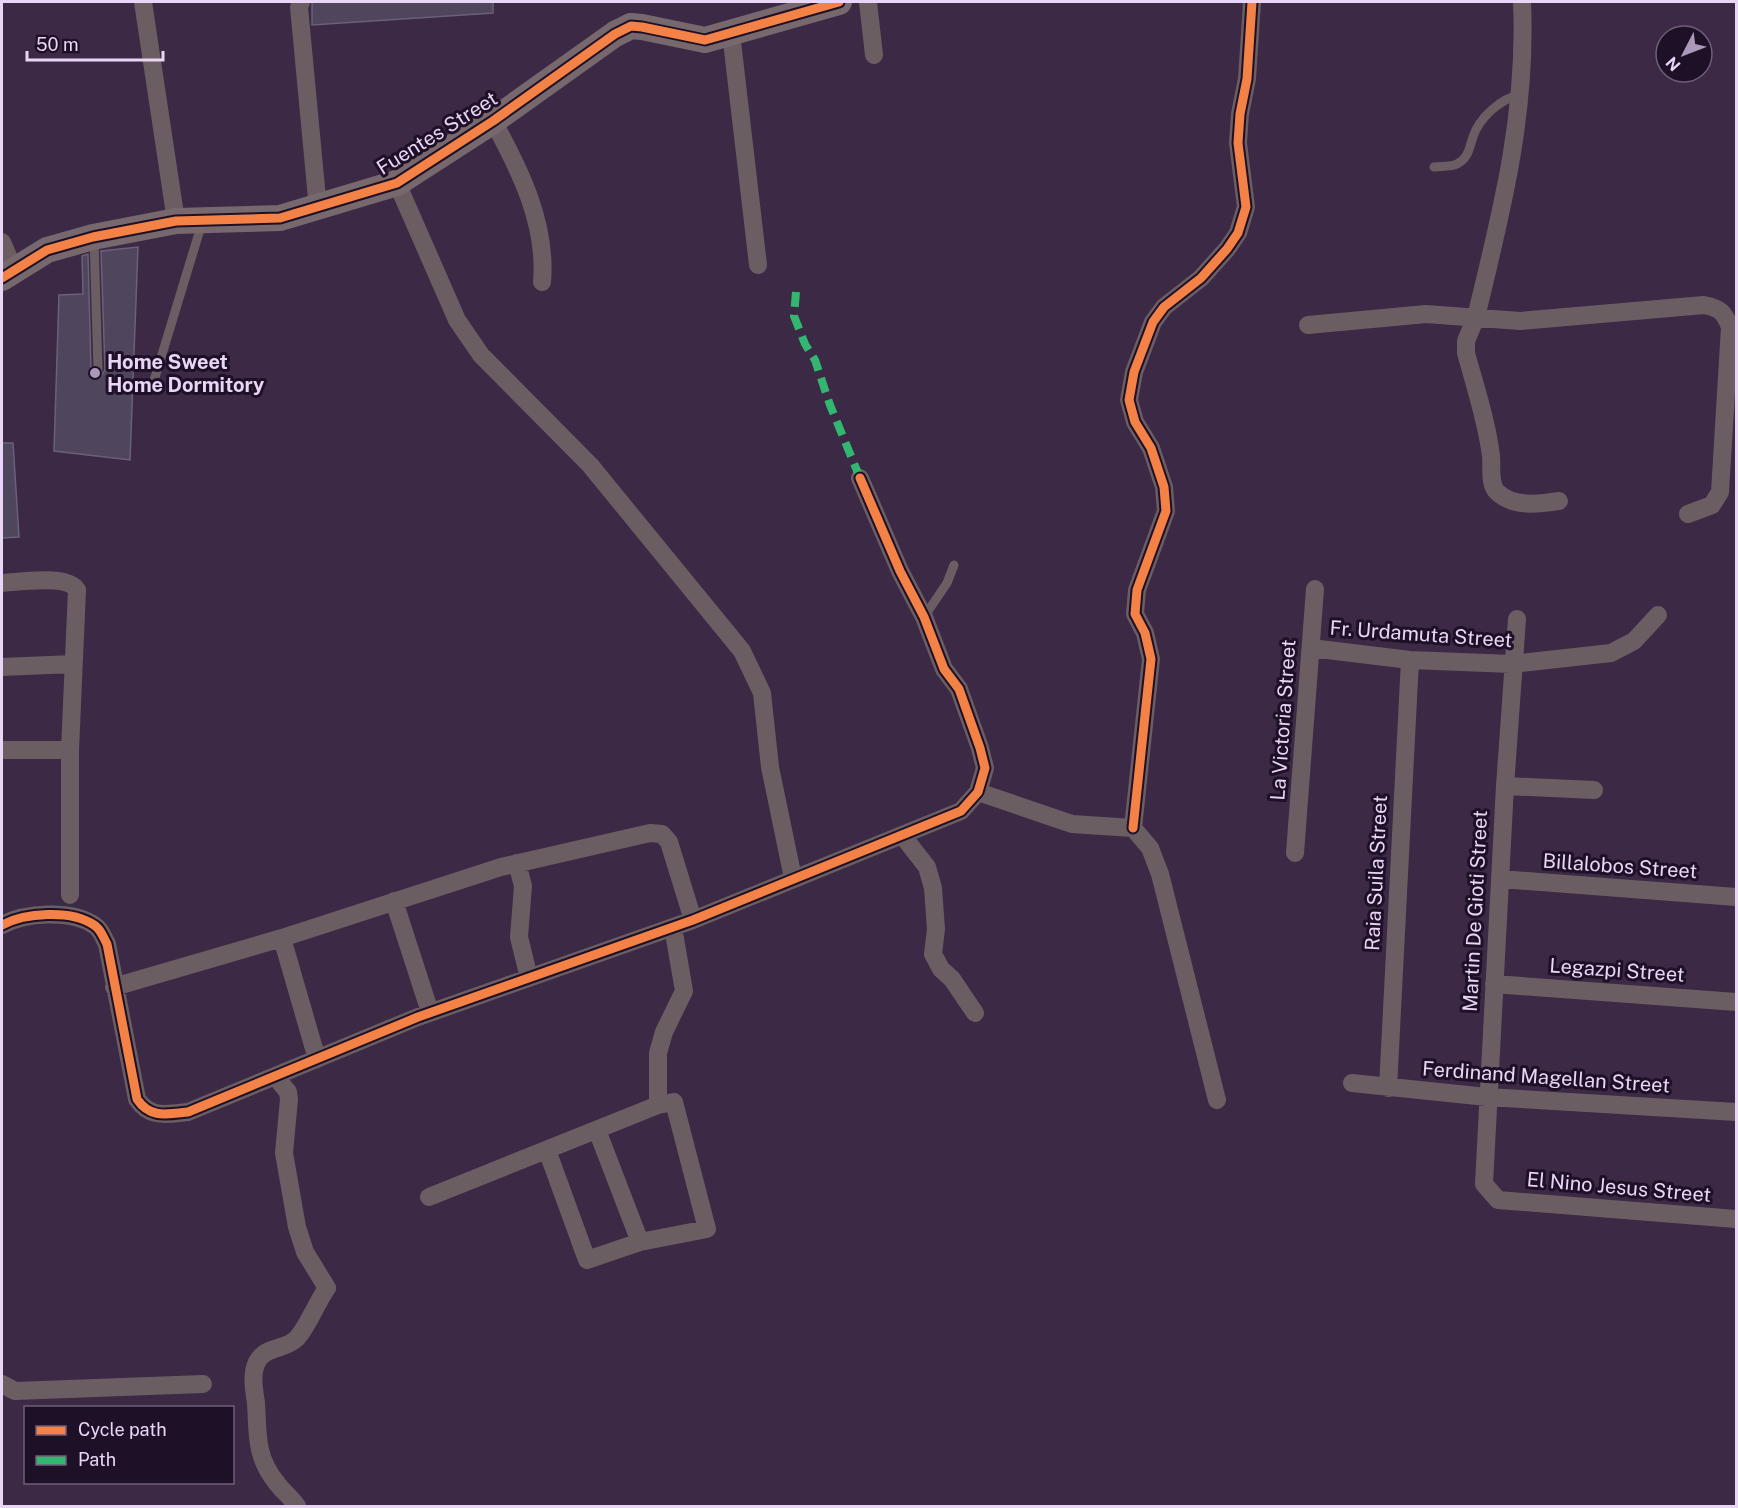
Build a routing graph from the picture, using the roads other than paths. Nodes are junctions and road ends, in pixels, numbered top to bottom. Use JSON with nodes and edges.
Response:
{"nodes":[{"id":1,"x":143,"y":2,"type":"edge"},
{"id":2,"x":301,"y":2,"type":"edge"},
{"id":3,"x":868,"y":2,"type":"edge"},
{"id":4,"x":1252,"y":2,"type":"edge"},
{"id":5,"x":1522,"y":2,"type":"edge"},
{"id":6,"x":829,"y":3,"type":"edge"},
{"id":7,"x":787,"y":9,"type":"edge"},
{"id":8,"x":731,"y":33,"type":"junction"},
{"id":9,"x":874,"y":55,"type":"dead end"},
{"id":10,"x":1520,"y":95,"type":"junction"},
{"id":11,"x":493,"y":121,"type":"junction"},
{"id":12,"x":1434,"y":167,"type":"dead end"},
{"id":13,"x":397,"y":183,"type":"junction"},
{"id":14,"x":318,"y":208,"type":"junction"},
{"id":15,"x":202,"y":220,"type":"junction"},
{"id":16,"x":176,"y":221,"type":"junction"},
{"id":17,"x":93,"y":237,"type":"junction"},
{"id":18,"x":2,"y":242,"type":"edge"},
{"id":19,"x":758,"y":265,"type":"dead end"},
{"id":20,"x":8,"y":274,"type":"edge"},
{"id":21,"x":542,"y":282,"type":"dead end"},
{"id":22,"x":1476,"y":317,"type":"junction"},
{"id":23,"x":1308,"y":326,"type":"dead end"},
{"id":24,"x":98,"y":370,"type":"dead end"},
{"id":25,"x":153,"y":384,"type":"dead end"},
{"id":26,"x":1731,"y":384,"type":"edge"},
{"id":27,"x":860,"y":478,"type":"dead end"},
{"id":28,"x":1559,"y":501,"type":"dead end"},
{"id":29,"x":1688,"y":514,"type":"dead end"},
{"id":30,"x":954,"y":565,"type":"dead end"},
{"id":31,"x":2,"y":583,"type":"edge"},
{"id":32,"x":1315,"y":590,"type":"dead end"},
{"id":33,"x":1658,"y":615,"type":"dead end"},
{"id":34,"x":924,"y":617,"type":"junction"},
{"id":35,"x":1517,"y":619,"type":"dead end"},
{"id":36,"x":1311,"y":648,"type":"junction"},
{"id":37,"x":1410,"y":660,"type":"junction"},
{"id":38,"x":73,"y":664,"type":"junction"},
{"id":39,"x":1512,"y":664,"type":"junction"},
{"id":40,"x":2,"y":667,"type":"edge"},
{"id":41,"x":2,"y":750,"type":"edge"},
{"id":42,"x":70,"y":750,"type":"junction"},
{"id":43,"x":1505,"y":786,"type":"junction"},
{"id":44,"x":1594,"y":790,"type":"dead end"},
{"id":45,"x":978,"y":792,"type":"junction"},
{"id":46,"x":1132,"y":828,"type":"junction"},
{"id":47,"x":902,"y":835,"type":"junction"},
{"id":48,"x":1295,"y":853,"type":"dead end"},
{"id":49,"x":517,"y":863,"type":"junction"},
{"id":50,"x":793,"y":878,"type":"junction"},
{"id":51,"x":1500,"y":879,"type":"junction"},
{"id":52,"x":70,"y":895,"type":"dead end"},
{"id":53,"x":1737,"y":897,"type":"edge"},
{"id":54,"x":394,"y":901,"type":"junction"},
{"id":55,"x":693,"y":920,"type":"junction"},
{"id":56,"x":2,"y":925,"type":"edge"},
{"id":57,"x":673,"y":927,"type":"junction"},
{"id":58,"x":282,"y":938,"type":"junction"},
{"id":59,"x":529,"y":978,"type":"junction"},
{"id":60,"x":1494,"y":984,"type":"junction"},
{"id":61,"x":114,"y":987,"type":"junction"},
{"id":62,"x":1737,"y":1002,"type":"edge"},
{"id":63,"x":430,"y":1012,"type":"junction"},
{"id":64,"x":975,"y":1013,"type":"dead end"},
{"id":65,"x":317,"y":1059,"type":"junction"},
{"id":66,"x":275,"y":1076,"type":"junction"},
{"id":67,"x":1352,"y":1083,"type":"dead end"},
{"id":68,"x":1388,"y":1088,"type":"junction"},
{"id":69,"x":1487,"y":1097,"type":"junction"},
{"id":70,"x":1217,"y":1100,"type":"dead end"},
{"id":71,"x":658,"y":1105,"type":"junction"},
{"id":72,"x":1737,"y":1112,"type":"edge"},
{"id":73,"x":597,"y":1130,"type":"junction"},
{"id":74,"x":547,"y":1150,"type":"junction"},
{"id":75,"x":429,"y":1197,"type":"dead end"},
{"id":76,"x":1498,"y":1200,"type":"joint"},
{"id":77,"x":1737,"y":1219,"type":"edge"},
{"id":78,"x":640,"y":1242,"type":"junction"},
{"id":79,"x":2,"y":1384,"type":"edge"},
{"id":80,"x":203,"y":1384,"type":"dead end"},
{"id":81,"x":297,"y":1506,"type":"edge"}],
"edges":[{"from":1,"to":16,"type":"street"},
{"from":2,"to":14,"type":"street"},
{"from":3,"to":9,"type":"street"},
{"from":4,"to":46,"type":"street"},
{"from":5,"to":10,"type":"street"},
{"from":6,"to":7,"type":"street","name":"Fuentes Street"},
{"from":7,"to":8,"type":"street","name":"Fuentes Street"},
{"from":8,"to":11,"type":"street","name":"Fuentes Street"},
{"from":8,"to":19,"type":"street"},
{"from":10,"to":12,"type":"lane"},
{"from":10,"to":22,"type":"street"},
{"from":11,"to":13,"type":"street","name":"Fuentes Street"},
{"from":11,"to":21,"type":"street"},
{"from":13,"to":14,"type":"street","name":"Fuentes Street"},
{"from":13,"to":50,"type":"street"},
{"from":14,"to":15,"type":"street","name":"Fuentes Street"},
{"from":15,"to":16,"type":"street","name":"Fuentes Street"},
{"from":15,"to":25,"type":"lane"},
{"from":16,"to":17,"type":"street","name":"Fuentes Street"},
{"from":17,"to":20,"type":"street","name":"Fuentes Street"},
{"from":17,"to":24,"type":"lane"},
{"from":18,"to":20,"type":"street"},
{"from":22,"to":23,"type":"street"},
{"from":22,"to":26,"type":"street"},
{"from":22,"to":28,"type":"street"},
{"from":26,"to":29,"type":"street"},
{"from":27,"to":34,"type":"street"},
{"from":30,"to":34,"type":"lane"},
{"from":31,"to":38,"type":"street"},
{"from":32,"to":36,"type":"street","name":"La Victoria Street"},
{"from":33,"to":39,"type":"street","name":"Fr. Urdamuta Street"},
{"from":34,"to":45,"type":"street"},
{"from":35,"to":39,"type":"street","name":"Martin De Gioti Street"},
{"from":36,"to":37,"type":"street","name":"Fr. Urdamuta Street"},
{"from":36,"to":48,"type":"street","name":"La Victoria Street"},
{"from":37,"to":39,"type":"street","name":"Fr. Urdamuta Street"},
{"from":37,"to":68,"type":"street","name":"Raia Suila Street"},
{"from":38,"to":40,"type":"street"},
{"from":38,"to":42,"type":"street"},
{"from":39,"to":43,"type":"street","name":"Martin De Gioti Street"},
{"from":41,"to":42,"type":"street"},
{"from":42,"to":52,"type":"street"},
{"from":43,"to":44,"type":"street"},
{"from":43,"to":51,"type":"street","name":"Martin De Gioti Street"},
{"from":45,"to":46,"type":"street"},
{"from":45,"to":47,"type":"street"},
{"from":46,"to":70,"type":"street"},
{"from":47,"to":50,"type":"street"},
{"from":47,"to":64,"type":"street"},
{"from":49,"to":54,"type":"street"},
{"from":49,"to":55,"type":"street"},
{"from":49,"to":59,"type":"street"},
{"from":50,"to":55,"type":"street"},
{"from":51,"to":53,"type":"street","name":"Billalobos Street"},
{"from":51,"to":60,"type":"street","name":"Martin De Gioti Street"},
{"from":54,"to":58,"type":"street"},
{"from":54,"to":63,"type":"street"},
{"from":55,"to":57,"type":"street"},
{"from":56,"to":61,"type":"street"},
{"from":57,"to":59,"type":"street"},
{"from":57,"to":71,"type":"street"},
{"from":58,"to":61,"type":"street"},
{"from":58,"to":65,"type":"street"},
{"from":59,"to":63,"type":"street"},
{"from":60,"to":62,"type":"street","name":"Legazpi Street"},
{"from":60,"to":69,"type":"street","name":"Martin De Gioti Street"},
{"from":61,"to":66,"type":"street"},
{"from":63,"to":65,"type":"street"},
{"from":65,"to":66,"type":"street"},
{"from":66,"to":81,"type":"street"},
{"from":67,"to":68,"type":"street","name":"Ferdinand Magellan Street"},
{"from":68,"to":69,"type":"street","name":"Ferdinand Magellan Street"},
{"from":69,"to":72,"type":"street","name":"Ferdinand Magellan Street"},
{"from":69,"to":76,"type":"street","name":"Martin De Gioti Street"},
{"from":71,"to":73,"type":"street"},
{"from":71,"to":78,"type":"street"},
{"from":73,"to":74,"type":"street"},
{"from":73,"to":78,"type":"street"},
{"from":74,"to":75,"type":"street"},
{"from":74,"to":78,"type":"street"},
{"from":76,"to":77,"type":"street","name":"El Nino Jesus Street"},
{"from":79,"to":80,"type":"street"}]}
